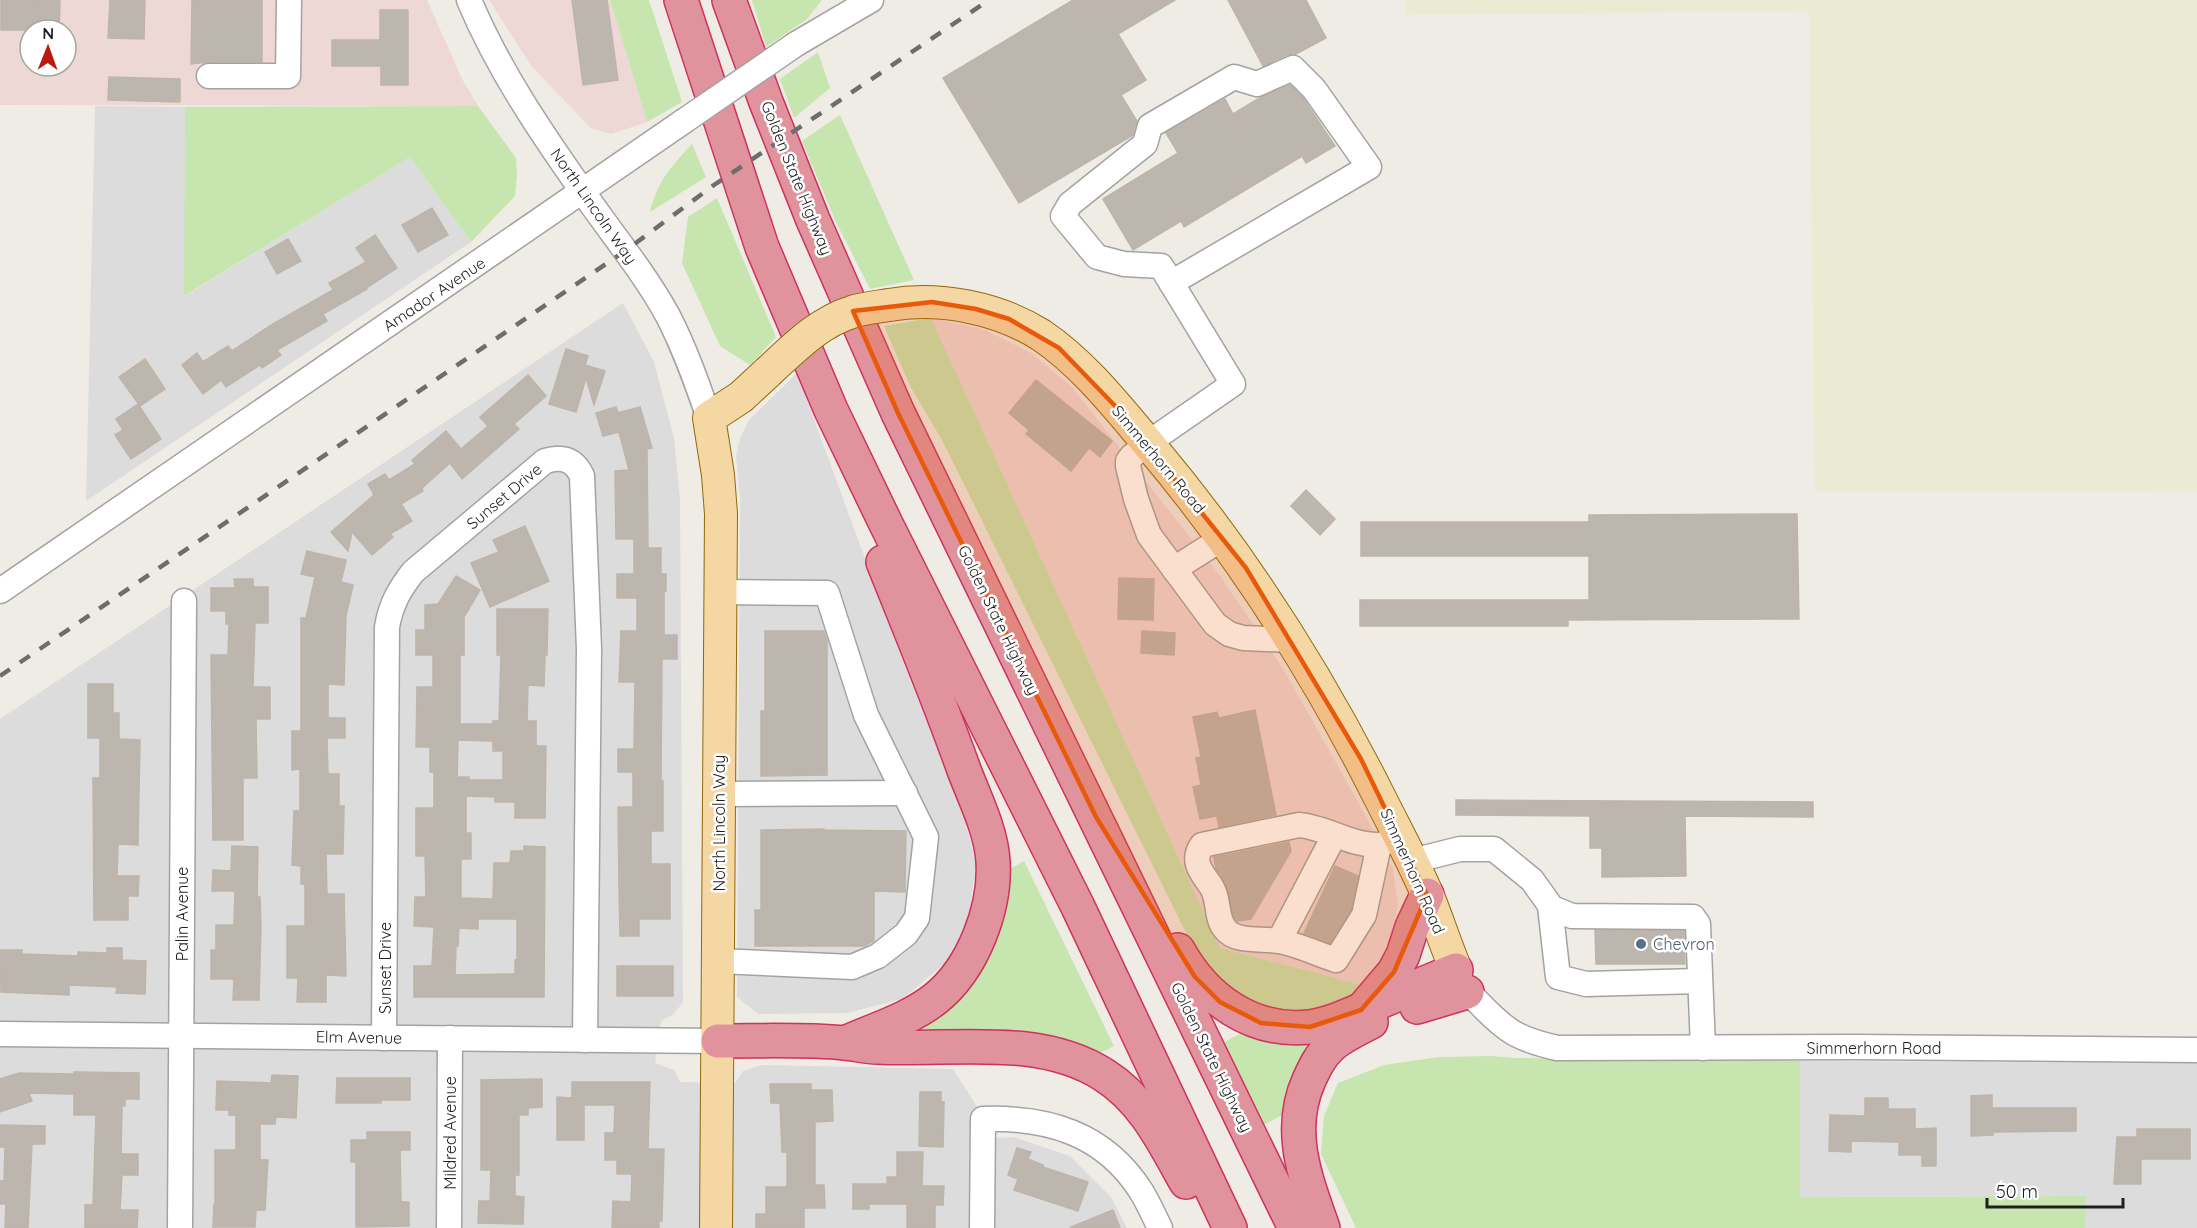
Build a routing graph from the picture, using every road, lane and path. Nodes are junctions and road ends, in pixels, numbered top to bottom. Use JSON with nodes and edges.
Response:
{"nodes":[{"id":1,"x":289,"y":0,"type":"edge"},
{"id":2,"x":469,"y":0,"type":"edge"},
{"id":3,"x":681,"y":0,"type":"edge"},
{"id":4,"x":729,"y":0,"type":"edge"},
{"id":5,"x":871,"y":0,"type":"edge"},
{"id":6,"x":208,"y":76,"type":"dead end"},
{"id":7,"x":582,"y":192,"type":"junction"},
{"id":8,"x":1171,"y":283,"type":"junction"},
{"id":9,"x":831,"y":410,"type":"junction"},
{"id":10,"x":709,"y":418,"type":"junction"},
{"id":11,"x":1148,"y":443,"type":"junction"},
{"id":12,"x":1223,"y":538,"type":"junction"},
{"id":13,"x":1174,"y":569,"type":"junction"},
{"id":14,"x":0,"y":591,"type":"edge"},
{"id":15,"x":720,"y":592,"type":"junction"},
{"id":16,"x":184,"y":601,"type":"dead end"},
{"id":17,"x":1292,"y":640,"type":"junction"},
{"id":18,"x":904,"y":793,"type":"junction"},
{"id":19,"x":719,"y":794,"type":"junction"},
{"id":20,"x":1096,"y":817,"type":"junction"},
{"id":21,"x":1334,"y":836,"type":"junction"},
{"id":22,"x":1397,"y":847,"type":"junction"},
{"id":23,"x":1428,"y":895,"type":"junction"},
{"id":24,"x":1550,"y":906,"type":"junction"},
{"id":25,"x":1279,"y":941,"type":"junction"},
{"id":26,"x":718,"y":961,"type":"junction"},
{"id":27,"x":1461,"y":981,"type":"junction"},
{"id":28,"x":1699,"y":981,"type":"junction"},
{"id":29,"x":1361,"y":1010,"type":"junction"},
{"id":30,"x":0,"y":1034,"type":"edge"},
{"id":31,"x":181,"y":1036,"type":"junction"},
{"id":32,"x":384,"y":1038,"type":"junction"},
{"id":33,"x":450,"y":1038,"type":"junction"},
{"id":34,"x":585,"y":1040,"type":"junction"},
{"id":35,"x":718,"y":1041,"type":"junction"},
{"id":36,"x":845,"y":1043,"type":"junction"},
{"id":37,"x":1702,"y":1048,"type":"junction"},
{"id":38,"x":2197,"y":1050,"type":"edge"},
{"id":39,"x":180,"y":1228,"type":"edge"},
{"id":40,"x":449,"y":1228,"type":"edge"},
{"id":41,"x":717,"y":1228,"type":"edge"},
{"id":42,"x":982,"y":1228,"type":"edge"},
{"id":43,"x":1160,"y":1228,"type":"edge"},
{"id":44,"x":1213,"y":1228,"type":"edge"},
{"id":45,"x":1230,"y":1228,"type":"edge"},
{"id":46,"x":1295,"y":1228,"type":"edge"},
{"id":47,"x":1323,"y":1228,"type":"edge"}],
"edges":[{"from":1,"to":6,"type":"street"},
{"from":2,"to":7,"type":"street","name":"North Lincoln Way"},
{"from":3,"to":9,"type":"highway"},
{"from":4,"to":20,"type":"highway","name":"Golden State Highway"},
{"from":5,"to":7,"type":"street","name":"Amador Avenue","bridge":true},
{"from":7,"to":10,"type":"street","name":"North Lincoln Way"},
{"from":7,"to":14,"type":"street","name":"Amador Avenue"},
{"from":8,"to":8,"type":"street"},
{"from":8,"to":11,"type":"street"},
{"from":9,"to":36,"type":"highway"},
{"from":9,"to":45,"type":"highway"},
{"from":10,"to":11,"type":"main road","name":"Simmerhorn Road","bridge":true},
{"from":10,"to":15,"type":"main road","name":"North Lincoln Way"},
{"from":11,"to":12,"type":"main road","name":"Simmerhorn Road"},
{"from":11,"to":13,"type":"street"},
{"from":12,"to":13,"type":"street"},
{"from":12,"to":17,"type":"main road","name":"Simmerhorn Road"},
{"from":13,"to":17,"type":"street"},
{"from":15,"to":18,"type":"street"},
{"from":15,"to":19,"type":"main road","name":"North Lincoln Way"},
{"from":16,"to":31,"type":"street","name":"Palin Avenue"},
{"from":17,"to":22,"type":"main road","name":"Simmerhorn Road"},
{"from":18,"to":19,"type":"street"},
{"from":18,"to":26,"type":"street"},
{"from":19,"to":26,"type":"main road","name":"North Lincoln Way"},
{"from":20,"to":29,"type":"highway"},
{"from":20,"to":46,"type":"highway","name":"Golden State Highway"},
{"from":21,"to":22,"type":"street"},
{"from":21,"to":25,"type":"street"},
{"from":21,"to":25,"type":"street"},
{"from":22,"to":23,"type":"main road","name":"Simmerhorn Road"},
{"from":22,"to":24,"type":"street"},
{"from":22,"to":25,"type":"street"},
{"from":23,"to":27,"type":"main road","name":"Simmerhorn Road"},
{"from":23,"to":29,"type":"highway"},
{"from":24,"to":28,"type":"street"},
{"from":24,"to":28,"type":"street"},
{"from":26,"to":35,"type":"main road","name":"North Lincoln Way"},
{"from":27,"to":29,"type":"highway"},
{"from":27,"to":37,"type":"street","name":"Simmerhorn Road"},
{"from":27,"to":47,"type":"highway"},
{"from":28,"to":37,"type":"street"},
{"from":30,"to":31,"type":"street","name":"Elm Avenue"},
{"from":31,"to":32,"type":"street","name":"Elm Avenue"},
{"from":31,"to":39,"type":"street","name":"Palin Avenue"},
{"from":32,"to":33,"type":"street","name":"Elm Avenue"},
{"from":32,"to":34,"type":"street","name":"Sunset Drive"},
{"from":33,"to":34,"type":"street","name":"Elm Avenue"},
{"from":33,"to":40,"type":"street","name":"Mildred Avenue"},
{"from":34,"to":35,"type":"street","name":"Elm Avenue"},
{"from":35,"to":36,"type":"highway"},
{"from":35,"to":41,"type":"main road","name":"North Lincoln Way"},
{"from":36,"to":44,"type":"highway"},
{"from":37,"to":38,"type":"street","name":"Simmerhorn Road"},
{"from":42,"to":43,"type":"street"}]}
